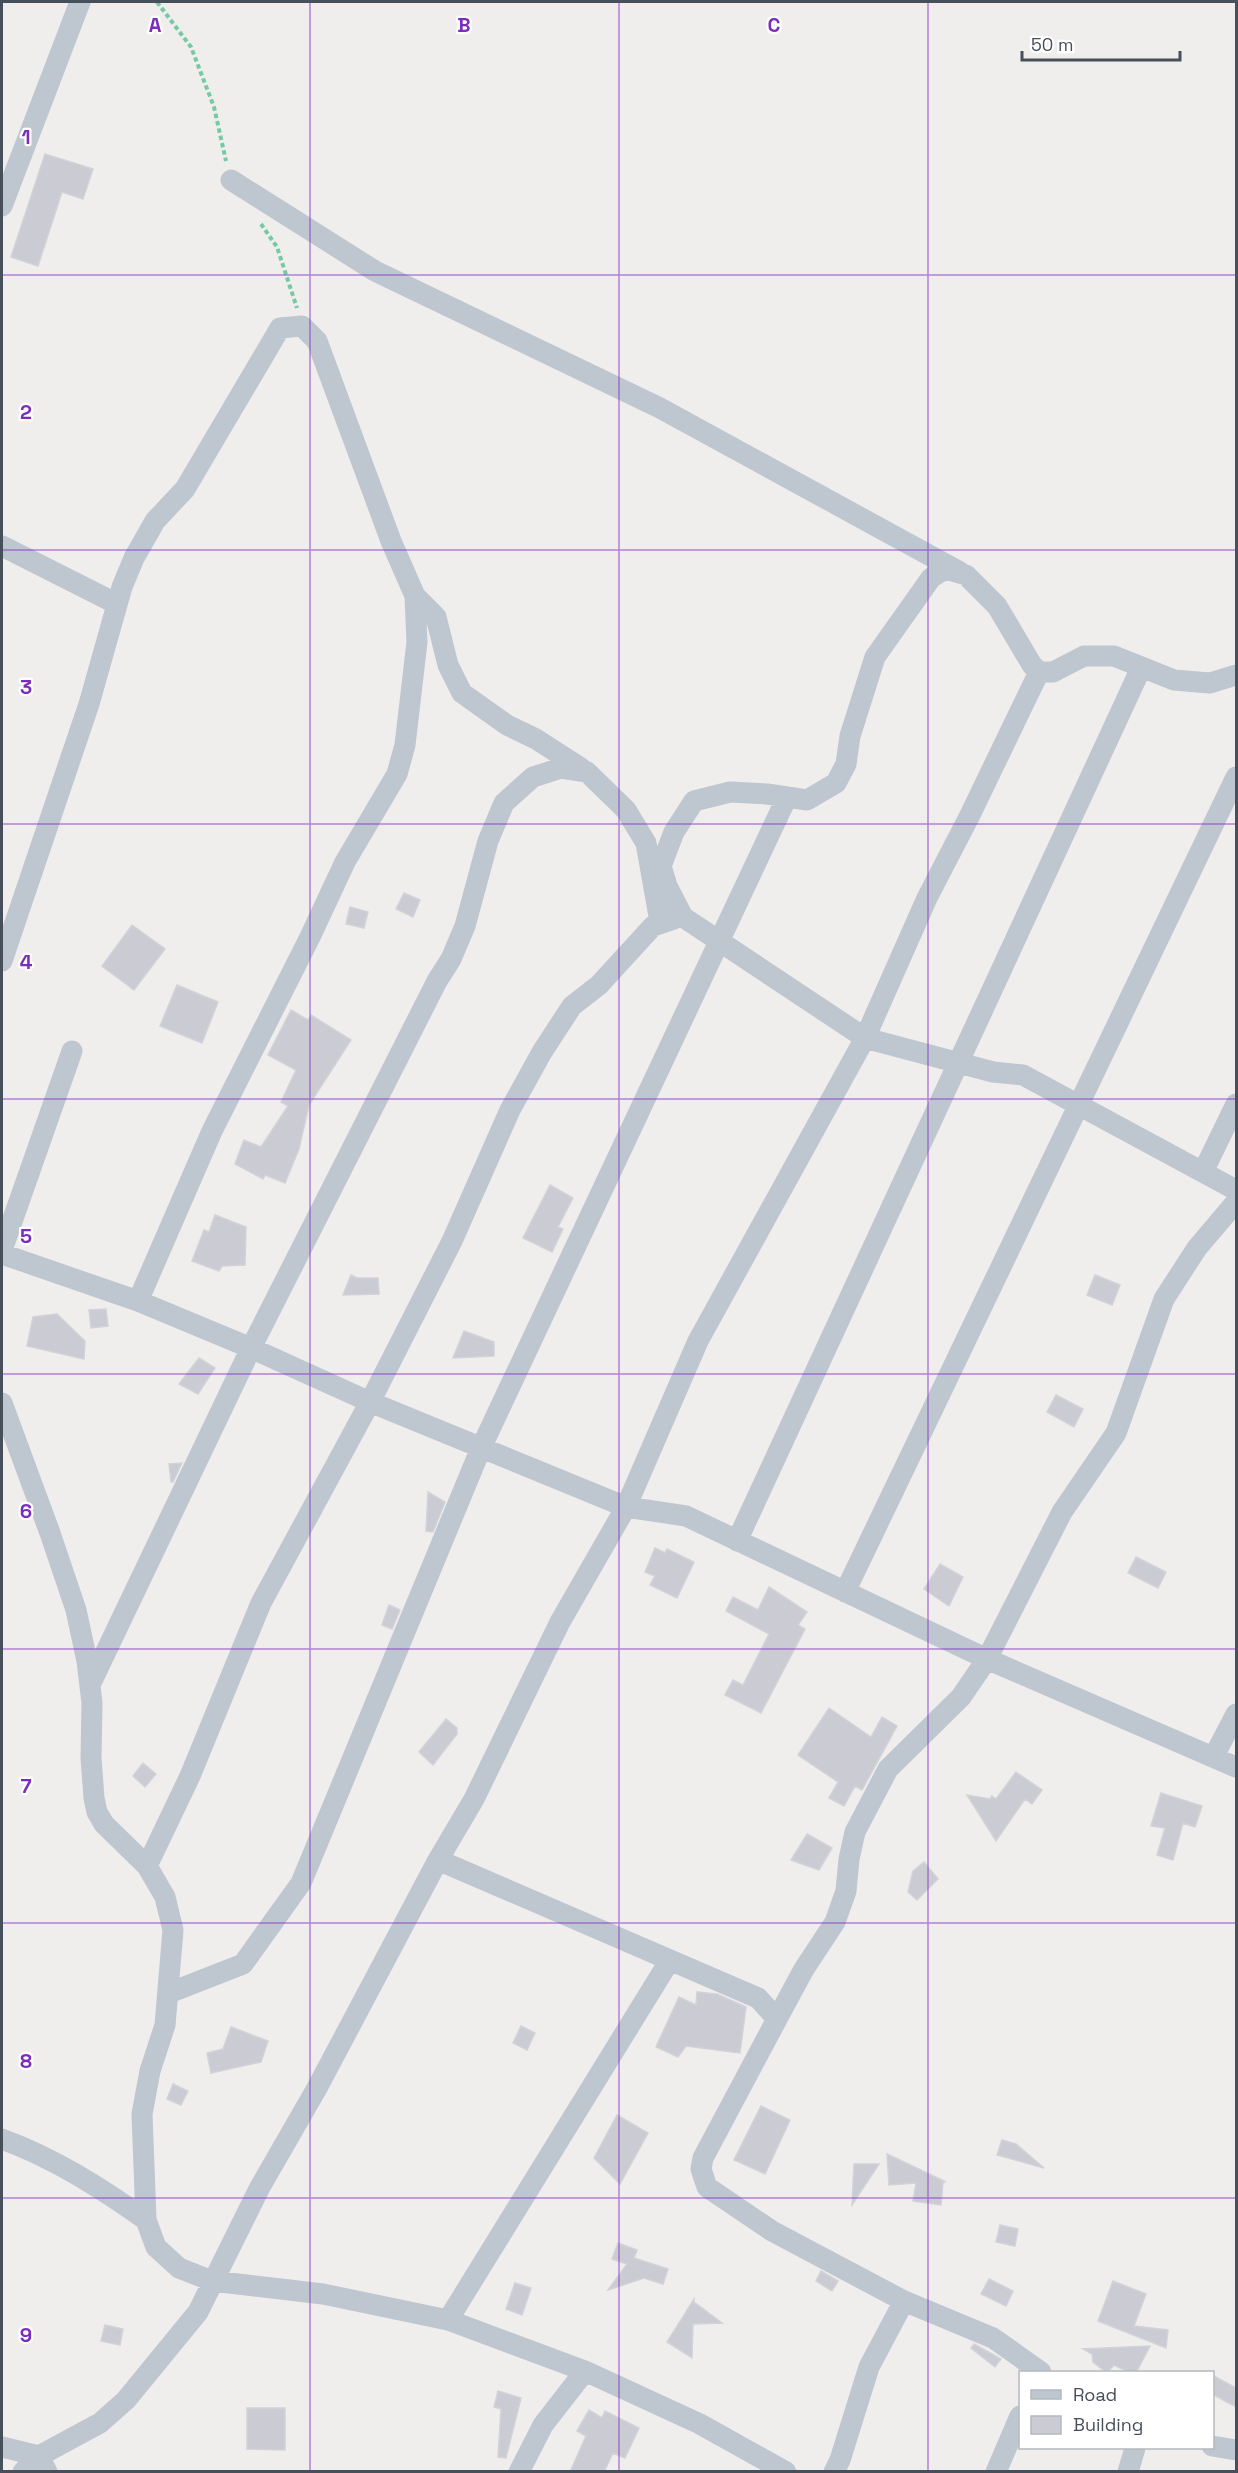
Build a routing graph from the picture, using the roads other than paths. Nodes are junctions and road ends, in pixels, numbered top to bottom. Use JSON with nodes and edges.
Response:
{"nodes":[{"id":1,"x":80,"y":2,"type":"edge"},
{"id":2,"x":231,"y":180,"type":"dead end"},
{"id":3,"x":2,"y":206,"type":"edge"},
{"id":4,"x":2,"y":546,"type":"edge"},
{"id":5,"x":966,"y":575,"type":"junction"},
{"id":6,"x":415,"y":596,"type":"junction"},
{"id":7,"x":117,"y":604,"type":"junction"},
{"id":8,"x":1141,"y":668,"type":"junction"},
{"id":9,"x":1039,"y":672,"type":"junction"},
{"id":10,"x":1234,"y":678,"type":"edge"},
{"id":11,"x":587,"y":772,"type":"junction"},
{"id":12,"x":1236,"y":777,"type":"edge"},
{"id":13,"x":787,"y":797,"type":"junction"},
{"id":14,"x":684,"y":917,"type":"junction"},
{"id":15,"x":660,"y":922,"type":"junction"},
{"id":16,"x":720,"y":941,"type":"junction"},
{"id":17,"x":2,"y":961,"type":"edge"},
{"id":18,"x":865,"y":1038,"type":"junction"},
{"id":19,"x":72,"y":1051,"type":"dead end"},
{"id":20,"x":958,"y":1063,"type":"junction"},
{"id":21,"x":1236,"y":1104,"type":"edge"},
{"id":22,"x":1079,"y":1105,"type":"junction"},
{"id":23,"x":1203,"y":1172,"type":"junction"},
{"id":24,"x":1236,"y":1190,"type":"edge"},
{"id":25,"x":1236,"y":1202,"type":"edge"},
{"id":26,"x":2,"y":1252,"type":"edge"},
{"id":27,"x":138,"y":1301,"type":"junction"},
{"id":28,"x":251,"y":1348,"type":"junction"},
{"id":29,"x":370,"y":1402,"type":"junction"},
{"id":30,"x":2,"y":1403,"type":"edge"},
{"id":31,"x":481,"y":1448,"type":"junction"},
{"id":32,"x":626,"y":1507,"type":"junction"},
{"id":33,"x":737,"y":1541,"type":"junction"},
{"id":34,"x":845,"y":1592,"type":"junction"},
{"id":35,"x":987,"y":1659,"type":"junction"},
{"id":36,"x":90,"y":1685,"type":"junction"},
{"id":37,"x":1236,"y":1714,"type":"edge"},
{"id":38,"x":1214,"y":1756,"type":"junction"},
{"id":39,"x":1236,"y":1767,"type":"edge"},
{"id":40,"x":438,"y":1860,"type":"junction"},
{"id":41,"x":147,"y":1866,"type":"junction"},
{"id":42,"x":670,"y":1960,"type":"junction"},
{"id":43,"x":169,"y":1993,"type":"junction"},
{"id":44,"x":777,"y":2019,"type":"junction"},
{"id":45,"x":2,"y":2139,"type":"edge"},
{"id":46,"x":146,"y":2220,"type":"junction"},
{"id":47,"x":212,"y":2281,"type":"junction"},
{"id":48,"x":904,"y":2301,"type":"junction"},
{"id":49,"x":448,"y":2320,"type":"junction"},
{"id":50,"x":585,"y":2371,"type":"junction"},
{"id":51,"x":1037,"y":2371,"type":"edge"},
{"id":52,"x":1019,"y":2418,"type":"edge"},
{"id":53,"x":1214,"y":2446,"type":"edge"},
{"id":54,"x":2,"y":2447,"type":"edge"},
{"id":55,"x":1135,"y":2449,"type":"edge"},
{"id":56,"x":1236,"y":2450,"type":"edge"},
{"id":57,"x":43,"y":2464,"type":"edge"},
{"id":58,"x":23,"y":2472,"type":"edge"},
{"id":59,"x":519,"y":2472,"type":"edge"},
{"id":60,"x":786,"y":2472,"type":"edge"},
{"id":61,"x":834,"y":2472,"type":"edge"},
{"id":62,"x":996,"y":2472,"type":"edge"},
{"id":63,"x":1128,"y":2472,"type":"edge"}],
"edges":[{"from":1,"to":3,"type":"street"},
{"from":2,"to":5,"type":"street"},
{"from":4,"to":7,"type":"street"},
{"from":5,"to":9,"type":"street"},
{"from":5,"to":13,"type":"street"},
{"from":6,"to":7,"type":"street"},
{"from":6,"to":11,"type":"street"},
{"from":6,"to":27,"type":"street"},
{"from":7,"to":17,"type":"street"},
{"from":8,"to":9,"type":"street"},
{"from":8,"to":10,"type":"street"},
{"from":8,"to":20,"type":"street"},
{"from":9,"to":18,"type":"street"},
{"from":11,"to":15,"type":"street"},
{"from":11,"to":28,"type":"street"},
{"from":12,"to":22,"type":"street"},
{"from":13,"to":14,"type":"street"},
{"from":13,"to":16,"type":"street"},
{"from":14,"to":15,"type":"street"},
{"from":14,"to":16,"type":"street"},
{"from":15,"to":29,"type":"street"},
{"from":16,"to":18,"type":"street"},
{"from":16,"to":31,"type":"street"},
{"from":18,"to":20,"type":"street"},
{"from":18,"to":32,"type":"street"},
{"from":19,"to":26,"type":"street"},
{"from":20,"to":22,"type":"street"},
{"from":20,"to":33,"type":"street"},
{"from":21,"to":23,"type":"street"},
{"from":22,"to":23,"type":"street"},
{"from":22,"to":34,"type":"street"},
{"from":23,"to":24,"type":"street"},
{"from":25,"to":35,"type":"street"},
{"from":26,"to":27,"type":"street"},
{"from":27,"to":28,"type":"street"},
{"from":28,"to":29,"type":"street"},
{"from":28,"to":36,"type":"street"},
{"from":29,"to":31,"type":"street"},
{"from":29,"to":41,"type":"street"},
{"from":30,"to":36,"type":"street"},
{"from":31,"to":32,"type":"street"},
{"from":31,"to":43,"type":"street"},
{"from":32,"to":33,"type":"street"},
{"from":32,"to":40,"type":"street"},
{"from":33,"to":34,"type":"street"},
{"from":34,"to":35,"type":"street"},
{"from":35,"to":38,"type":"street"},
{"from":35,"to":44,"type":"street"},
{"from":36,"to":41,"type":"street"},
{"from":37,"to":38,"type":"street"},
{"from":38,"to":39,"type":"street"},
{"from":40,"to":42,"type":"street"},
{"from":40,"to":47,"type":"street"},
{"from":41,"to":43,"type":"street"},
{"from":42,"to":44,"type":"street"},
{"from":42,"to":49,"type":"street"},
{"from":43,"to":46,"type":"street"},
{"from":44,"to":48,"type":"street"},
{"from":45,"to":46,"type":"street"},
{"from":46,"to":47,"type":"street"},
{"from":47,"to":49,"type":"street"},
{"from":47,"to":57,"type":"street"},
{"from":48,"to":51,"type":"street"},
{"from":48,"to":61,"type":"street"},
{"from":49,"to":50,"type":"street"},
{"from":50,"to":59,"type":"street"},
{"from":50,"to":60,"type":"street"},
{"from":52,"to":62,"type":"street"},
{"from":53,"to":56,"type":"street"},
{"from":54,"to":57,"type":"street"},
{"from":55,"to":63,"type":"street"},
{"from":57,"to":58,"type":"street"}]}
